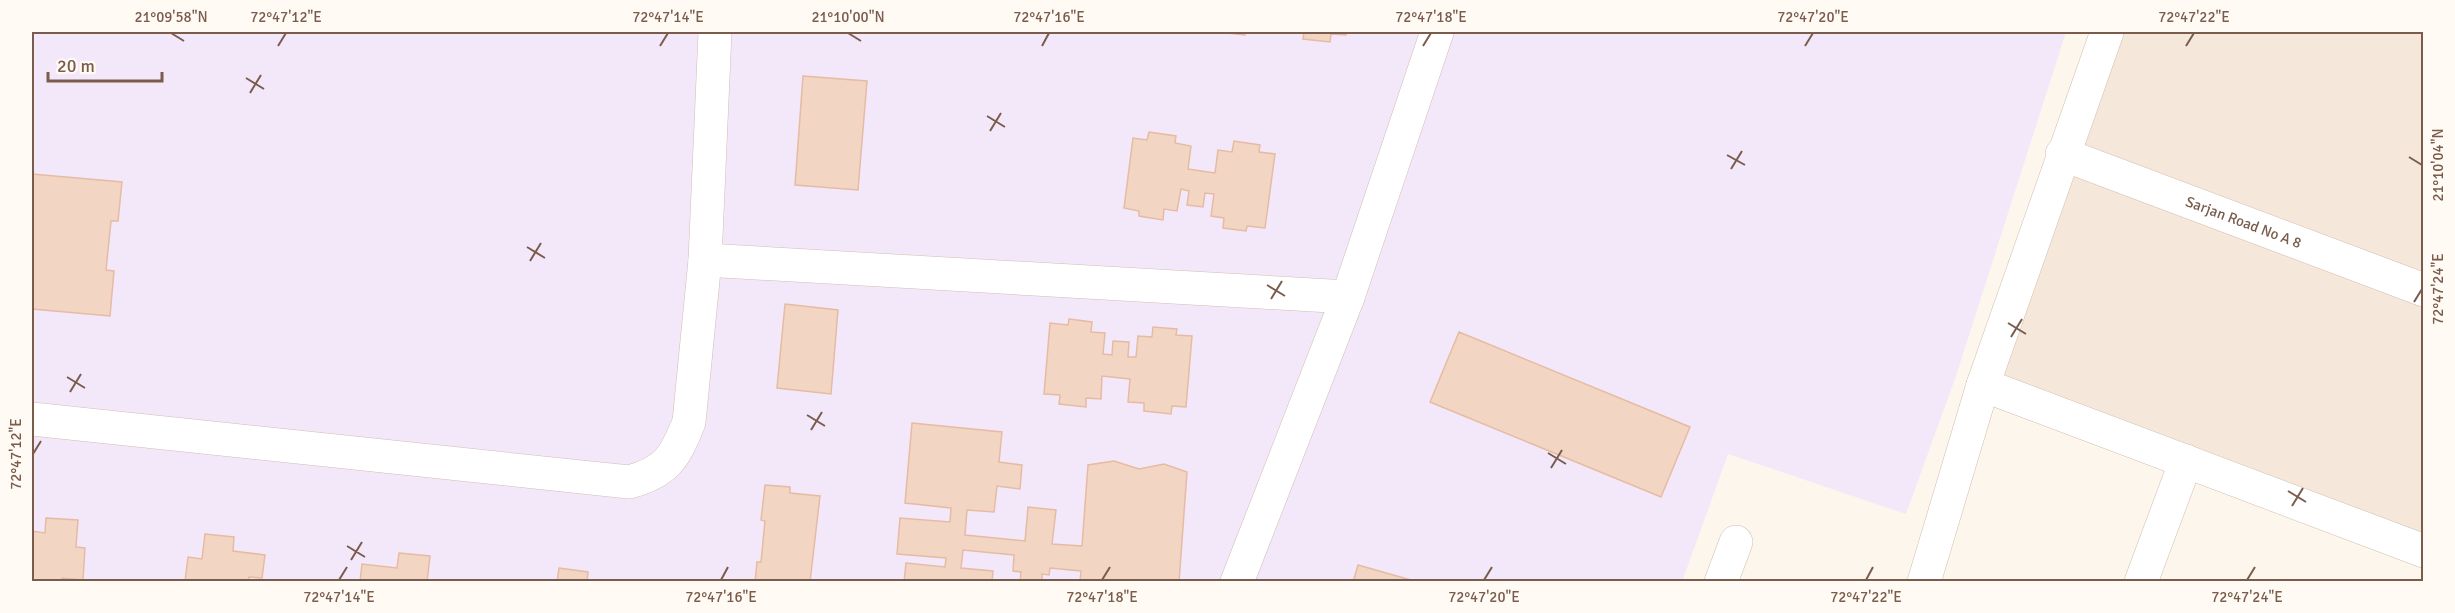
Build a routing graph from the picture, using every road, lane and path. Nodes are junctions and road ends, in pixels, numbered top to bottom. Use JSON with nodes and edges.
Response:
{"nodes":[{"id":1,"x":715,"y":32,"type":"edge"},
{"id":2,"x":1437,"y":32,"type":"edge"},
{"id":3,"x":2107,"y":32,"type":"edge"},
{"id":4,"x":2062,"y":154,"type":"junction"},
{"id":5,"x":705,"y":260,"type":"junction"},
{"id":6,"x":2424,"y":290,"type":"edge"},
{"id":7,"x":1348,"y":297,"type":"junction"},
{"id":8,"x":1983,"y":385,"type":"junction"},
{"id":9,"x":32,"y":419,"type":"edge"},
{"id":10,"x":2186,"y":461,"type":"junction"},
{"id":11,"x":1736,"y":542,"type":"dead end"},
{"id":12,"x":2424,"y":551,"type":"edge"},
{"id":13,"x":1237,"y":582,"type":"edge"},
{"id":14,"x":1721,"y":582,"type":"edge"},
{"id":15,"x":1924,"y":582,"type":"edge"},
{"id":16,"x":2141,"y":582,"type":"edge"}],
"edges":[{"from":1,"to":5,"type":"street"},
{"from":2,"to":7,"type":"street"},
{"from":3,"to":4,"type":"street"},
{"from":4,"to":6,"type":"street","name":"Sarjan Road No A 8"},
{"from":4,"to":8,"type":"street"},
{"from":5,"to":7,"type":"street"},
{"from":5,"to":9,"type":"street"},
{"from":7,"to":13,"type":"street"},
{"from":8,"to":10,"type":"street"},
{"from":8,"to":15,"type":"street"},
{"from":10,"to":12,"type":"street"},
{"from":10,"to":16,"type":"street"},
{"from":11,"to":14,"type":"street"}]}
